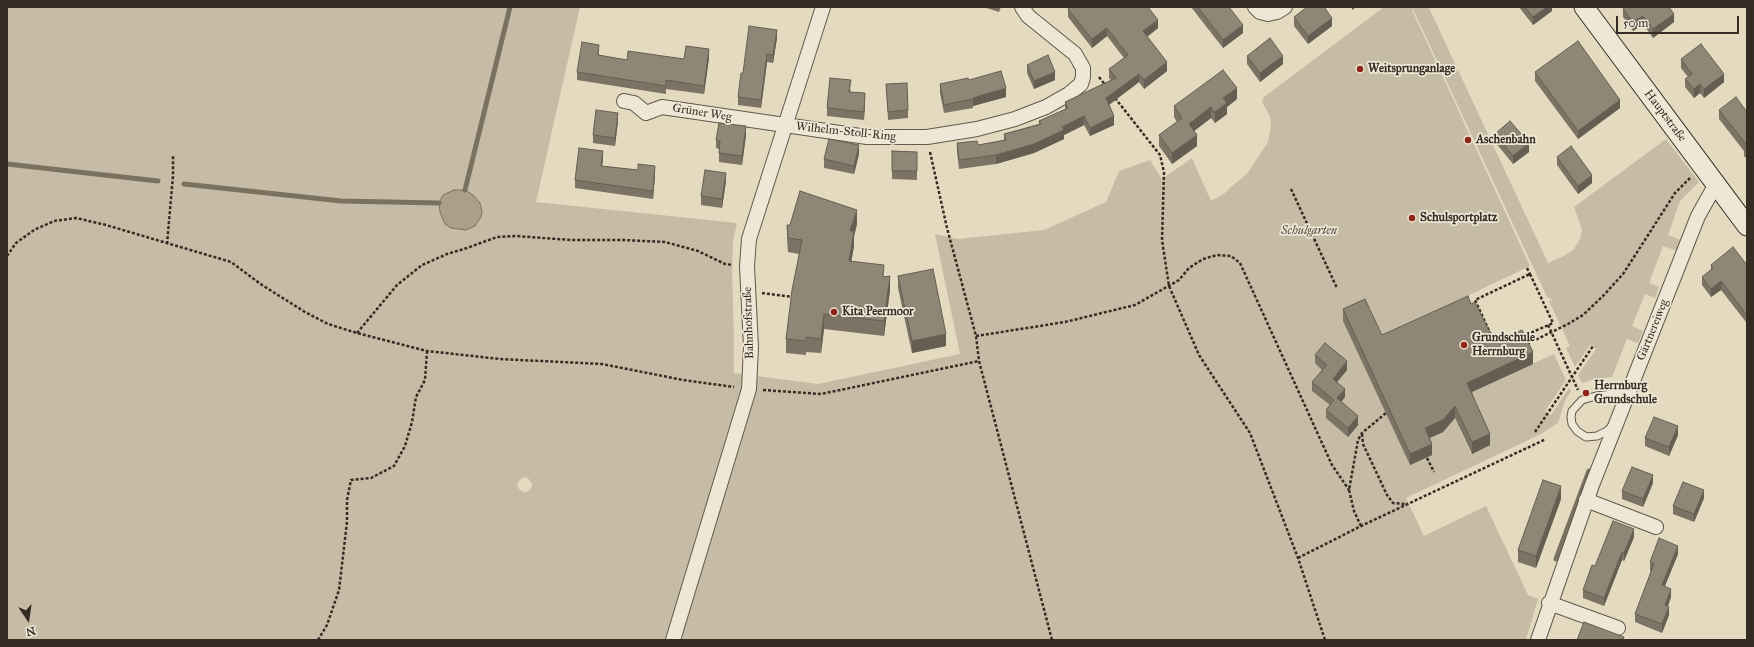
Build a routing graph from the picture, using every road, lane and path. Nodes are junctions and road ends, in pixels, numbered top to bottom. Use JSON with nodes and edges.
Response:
{"nodes":[{"id":1,"x":823,"y":7,"type":"edge"},
{"id":2,"x":1022,"y":7,"type":"edge"},
{"id":3,"x":1255,"y":7,"type":"edge"},
{"id":4,"x":1285,"y":7,"type":"edge"},
{"id":5,"x":1584,"y":7,"type":"edge"},
{"id":6,"x":1083,"y":77,"type":"junction"},
{"id":7,"x":1108,"y":89,"type":"edge"},
{"id":8,"x":1113,"y":95,"type":"edge"},
{"id":9,"x":624,"y":101,"type":"dead end"},
{"id":10,"x":784,"y":125,"type":"junction"},
{"id":11,"x":927,"y":137,"type":"junction"},
{"id":12,"x":173,"y":156,"type":"dead end"},
{"id":13,"x":1694,"y":175,"type":"dead end"},
{"id":14,"x":1716,"y":184,"type":"junction"},
{"id":15,"x":1291,"y":189,"type":"dead end"},
{"id":16,"x":1747,"y":226,"type":"edge"},
{"id":17,"x":167,"y":244,"type":"junction"},
{"id":18,"x":7,"y":256,"type":"edge"},
{"id":19,"x":747,"y":266,"type":"junction"},
{"id":20,"x":1527,"y":268,"type":"dead end"},
{"id":21,"x":1530,"y":274,"type":"junction"},
{"id":22,"x":1170,"y":286,"type":"junction"},
{"id":23,"x":1337,"y":288,"type":"dead end"},
{"id":24,"x":748,"y":291,"type":"junction"},
{"id":25,"x":793,"y":297,"type":"edge"},
{"id":26,"x":1475,"y":300,"type":"junction"},
{"id":27,"x":1468,"y":303,"type":"edge"},
{"id":28,"x":1548,"y":326,"type":"junction"},
{"id":29,"x":357,"y":333,"type":"junction"},
{"id":30,"x":1551,"y":333,"type":"junction"},
{"id":31,"x":976,"y":336,"type":"junction"},
{"id":32,"x":1522,"y":346,"type":"edge"},
{"id":33,"x":1593,"y":346,"type":"dead end"},
{"id":34,"x":427,"y":351,"type":"junction"},
{"id":35,"x":979,"y":361,"type":"junction"},
{"id":36,"x":1572,"y":378,"type":"junction"},
{"id":37,"x":749,"y":389,"type":"junction"},
{"id":38,"x":1628,"y":392,"type":"junction"},
{"id":39,"x":1581,"y":398,"type":"junction"},
{"id":40,"x":1386,"y":413,"type":"edge"},
{"id":41,"x":1618,"y":419,"type":"junction"},
{"id":42,"x":1535,"y":432,"type":"dead end"},
{"id":43,"x":1362,"y":433,"type":"junction"},
{"id":44,"x":1546,"y":438,"type":"dead end"},
{"id":45,"x":1427,"y":458,"type":"edge"},
{"id":46,"x":1434,"y":472,"type":"dead end"},
{"id":47,"x":1349,"y":490,"type":"junction"},
{"id":48,"x":1586,"y":500,"type":"junction"},
{"id":49,"x":1413,"y":501,"type":"junction"},
{"id":50,"x":1361,"y":526,"type":"junction"},
{"id":51,"x":1656,"y":527,"type":"dead end"},
{"id":52,"x":1298,"y":558,"type":"junction"},
{"id":53,"x":1550,"y":603,"type":"junction"},
{"id":54,"x":1618,"y":628,"type":"dead end"},
{"id":55,"x":318,"y":640,"type":"edge"},
{"id":56,"x":672,"y":640,"type":"edge"},
{"id":57,"x":1052,"y":640,"type":"edge"},
{"id":58,"x":1325,"y":640,"type":"edge"},
{"id":59,"x":1538,"y":640,"type":"edge"}],
"edges":[{"from":1,"to":10,"type":"street","name":"Bahnhofstraße"},
{"from":2,"to":6,"type":"street"},
{"from":3,"to":4,"type":"street"},
{"from":5,"to":14,"type":"main road","name":"Hauptstraße"},
{"from":6,"to":7,"type":"path"},
{"from":6,"to":11,"type":"street","name":"Wilhelm-Stoll-Ring"},
{"from":8,"to":22,"type":"path"},
{"from":9,"to":10,"type":"street","name":"Grüner Weg"},
{"from":10,"to":11,"type":"street","name":"Wilhelm-Stoll-Ring"},
{"from":10,"to":19,"type":"street","name":"Bahnhofstraße"},
{"from":11,"to":31,"type":"path"},
{"from":12,"to":17,"type":"path"},
{"from":13,"to":30,"type":"path"},
{"from":14,"to":16,"type":"main road","name":"Hauptstraße"},
{"from":14,"to":38,"type":"street","name":"Gärtnereiweg"},
{"from":15,"to":23,"type":"path"},
{"from":17,"to":18,"type":"path"},
{"from":17,"to":29,"type":"path"},
{"from":19,"to":24,"type":"street","name":"Bahnhofstraße"},
{"from":19,"to":29,"type":"path"},
{"from":20,"to":21,"type":"path"},
{"from":21,"to":26,"type":"path"},
{"from":21,"to":28,"type":"path"},
{"from":22,"to":31,"type":"path"},
{"from":22,"to":47,"type":"path"},
{"from":22,"to":52,"type":"path"},
{"from":24,"to":25,"type":"path"},
{"from":24,"to":37,"type":"street","name":"Bahnhofstraße"},
{"from":26,"to":27,"type":"path"},
{"from":26,"to":28,"type":"path"},
{"from":28,"to":30,"type":"path"},
{"from":29,"to":34,"type":"path"},
{"from":30,"to":32,"type":"path"},
{"from":30,"to":36,"type":"path"},
{"from":31,"to":35,"type":"path"},
{"from":33,"to":36,"type":"path"},
{"from":34,"to":37,"type":"path"},
{"from":34,"to":55,"type":"path"},
{"from":35,"to":37,"type":"path"},
{"from":35,"to":57,"type":"path"},
{"from":36,"to":39,"type":"path"},
{"from":36,"to":42,"type":"path"},
{"from":37,"to":56,"type":"street","name":"Bahnhofstraße"},
{"from":38,"to":39,"type":"lane"},
{"from":38,"to":41,"type":"street","name":"Gärtnereiweg"},
{"from":39,"to":41,"type":"lane"},
{"from":40,"to":43,"type":"path"},
{"from":41,"to":48,"type":"street","name":"Gärtnereiweg"},
{"from":43,"to":47,"type":"path"},
{"from":43,"to":49,"type":"path"},
{"from":44,"to":49,"type":"path"},
{"from":45,"to":46,"type":"path"},
{"from":47,"to":50,"type":"path"},
{"from":48,"to":51,"type":"street"},
{"from":48,"to":53,"type":"street","name":"Gärtnereiweg"},
{"from":49,"to":50,"type":"path"},
{"from":50,"to":52,"type":"path"},
{"from":52,"to":58,"type":"path"},
{"from":53,"to":54,"type":"street"},
{"from":53,"to":59,"type":"street","name":"Gärtnereiweg"}]}
